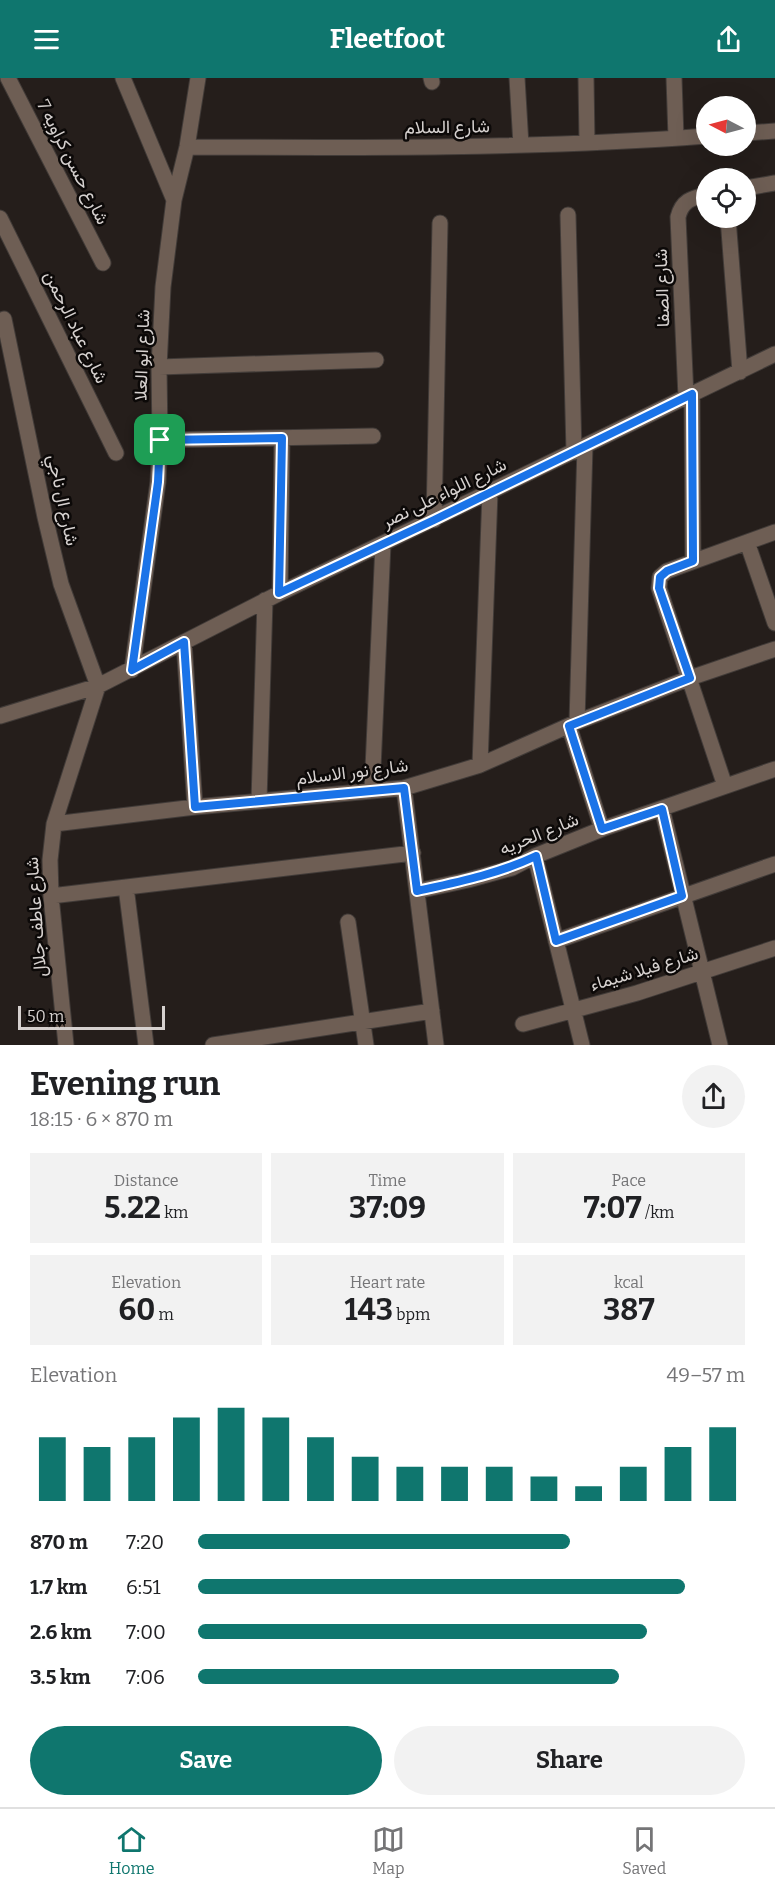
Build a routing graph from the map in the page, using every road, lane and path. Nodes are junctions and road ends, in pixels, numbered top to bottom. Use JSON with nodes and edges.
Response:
{"nodes":[{"id":1,"x":8,"y":78,"type":"edge"},
{"id":2,"x":123,"y":78,"type":"edge"},
{"id":3,"x":198,"y":78,"type":"edge"},
{"id":4,"x":517,"y":78,"type":"edge"},
{"id":5,"x":586,"y":78,"type":"edge"},
{"id":6,"x":674,"y":78,"type":"edge"},
{"id":7,"x":775,"y":131,"type":"edge"},
{"id":8,"x":756,"y":132,"type":"edge"},
{"id":9,"x":696,"y":137,"type":"edge"},
{"id":10,"x":676,"y":138,"type":"junction"},
{"id":11,"x":587,"y":142,"type":"junction"},
{"id":12,"x":521,"y":145,"type":"junction"},
{"id":13,"x":187,"y":147,"type":"junction"},
{"id":14,"x":775,"y":183,"type":"edge"},
{"id":15,"x":756,"y":186,"type":"edge"},
{"id":16,"x":696,"y":198,"type":"edge"},
{"id":17,"x":174,"y":201,"type":"junction"},
{"id":18,"x":568,"y":215,"type":"dead end"},
{"id":19,"x":0,"y":218,"type":"edge"},
{"id":20,"x":440,"y":222,"type":"dead end"},
{"id":21,"x":729,"y":228,"type":"edge"},
{"id":22,"x":103,"y":263,"type":"dead end"},
{"id":23,"x":4,"y":319,"type":"dead end"},
{"id":24,"x":775,"y":354,"type":"edge"},
{"id":25,"x":376,"y":360,"type":"dead end"},
{"id":26,"x":159,"y":367,"type":"junction"},
{"id":27,"x":740,"y":372,"type":"junction"},
{"id":28,"x":689,"y":396,"type":"junction"},
{"id":29,"x":373,"y":436,"type":"dead end"},
{"id":30,"x":282,"y":438,"type":"junction"},
{"id":31,"x":160,"y":440,"type":"junction"},
{"id":32,"x":580,"y":449,"type":"junction"},
{"id":33,"x":116,"y":453,"type":"dead end"},
{"id":34,"x":490,"y":492,"type":"junction"},
{"id":35,"x":434,"y":520,"type":"junction"},
{"id":36,"x":775,"y":532,"type":"edge"},
{"id":37,"x":747,"y":542,"type":"junction"},
{"id":38,"x":383,"y":544,"type":"junction"},
{"id":39,"x":693,"y":561,"type":"junction"},
{"id":40,"x":279,"y":593,"type":"junction"},
{"id":41,"x":265,"y":600,"type":"junction"},
{"id":42,"x":775,"y":623,"type":"edge"},
{"id":43,"x":184,"y":642,"type":"junction"},
{"id":44,"x":775,"y":650,"type":"edge"},
{"id":45,"x":132,"y":670,"type":"junction"},
{"id":46,"x":690,"y":678,"type":"junction"},
{"id":47,"x":99,"y":686,"type":"junction"},
{"id":48,"x":0,"y":716,"type":"edge"},
{"id":49,"x":573,"y":724,"type":"junction"},
{"id":50,"x":480,"y":765,"type":"junction"},
{"id":51,"x":775,"y":769,"type":"edge"},
{"id":52,"x":726,"y":786,"type":"junction"},
{"id":53,"x":404,"y":788,"type":"junction"},
{"id":54,"x":372,"y":791,"type":"junction"},
{"id":55,"x":259,"y":801,"type":"junction"},
{"id":56,"x":195,"y":807,"type":"junction"},
{"id":57,"x":662,"y":809,"type":"junction"},
{"id":58,"x":54,"y":824,"type":"junction"},
{"id":59,"x":602,"y":829,"type":"junction"},
{"id":60,"x":413,"y":853,"type":"junction"},
{"id":61,"x":536,"y":856,"type":"junction"},
{"id":62,"x":775,"y":864,"type":"edge"},
{"id":63,"x":126,"y":887,"type":"junction"},
{"id":64,"x":417,"y":891,"type":"junction"},
{"id":65,"x":51,"y":896,"type":"junction"},
{"id":66,"x":682,"y":896,"type":"junction"},
{"id":67,"x":348,"y":922,"type":"dead end"},
{"id":68,"x":556,"y":941,"type":"junction"},
{"id":69,"x":775,"y":948,"type":"edge"},
{"id":70,"x":701,"y":973,"type":"junction"},
{"id":71,"x":432,"y":1011,"type":"junction"},
{"id":72,"x":574,"y":1011,"type":"junction"},
{"id":73,"x":363,"y":1022,"type":"junction"},
{"id":74,"x":523,"y":1024,"type":"dead end"},
{"id":75,"x":270,"y":1041,"type":"edge"},
{"id":76,"x":63,"y":1044,"type":"edge"},
{"id":77,"x":146,"y":1045,"type":"edge"},
{"id":78,"x":213,"y":1045,"type":"edge"},
{"id":79,"x":366,"y":1045,"type":"edge"},
{"id":80,"x":436,"y":1045,"type":"edge"},
{"id":81,"x":582,"y":1045,"type":"edge"},
{"id":82,"x":720,"y":1045,"type":"edge"}],
"edges":[{"from":1,"to":22,"type":"street","name":"شارع حسن كراويه 7"},
{"from":2,"to":17,"type":"street"},
{"from":3,"to":13,"type":"street","name":"شارع ابو العلا"},
{"from":4,"to":12,"type":"street"},
{"from":5,"to":11,"type":"street"},
{"from":6,"to":10,"type":"street"},
{"from":7,"to":8,"type":"street"},
{"from":9,"to":10,"type":"street","name":"شارع السلام"},
{"from":10,"to":11,"type":"street","name":"شارع السلام"},
{"from":11,"to":12,"type":"street","name":"شارع السلام"},
{"from":12,"to":13,"type":"street","name":"شارع السلام"},
{"from":13,"to":17,"type":"street","name":"شارع ابو العلا"},
{"from":14,"to":15,"type":"street"},
{"from":16,"to":28,"type":"street","name":"شارع الصفا"},
{"from":17,"to":26,"type":"street","name":"شارع ابو العلا"},
{"from":18,"to":32,"type":"street"},
{"from":19,"to":33,"type":"street","name":"شارع عباد الرحمن"},
{"from":20,"to":35,"type":"street"},
{"from":21,"to":27,"type":"street"},
{"from":23,"to":47,"type":"street","name":"شارع ال ناجي"},
{"from":24,"to":27,"type":"street","name":"شارع اللواء على نصر"},
{"from":25,"to":26,"type":"street"},
{"from":26,"to":31,"type":"street","name":"شارع ابو العلا"},
{"from":27,"to":28,"type":"street","name":"شارع اللواء على نصر"},
{"from":28,"to":32,"type":"street","name":"شارع اللواء على نصر"},
{"from":28,"to":39,"type":"street","name":"شارع الصفا"},
{"from":29,"to":30,"type":"street"},
{"from":30,"to":31,"type":"street"},
{"from":30,"to":40,"type":"street"},
{"from":31,"to":45,"type":"street","name":"شارع ابو العلا"},
{"from":32,"to":34,"type":"street","name":"شارع اللواء على نصر"},
{"from":32,"to":49,"type":"street"},
{"from":34,"to":35,"type":"street","name":"شارع اللواء على نصر"},
{"from":34,"to":50,"type":"street"},
{"from":35,"to":38,"type":"street","name":"شارع اللواء على نصر"},
{"from":36,"to":37,"type":"street"},
{"from":37,"to":39,"type":"street"},
{"from":37,"to":42,"type":"street"},
{"from":38,"to":40,"type":"street","name":"شارع اللواء على نصر"},
{"from":38,"to":54,"type":"street"},
{"from":39,"to":46,"type":"street"},
{"from":40,"to":41,"type":"street","name":"شارع اللواء على نصر"},
{"from":41,"to":43,"type":"street","name":"شارع اللواء على نصر"},
{"from":41,"to":55,"type":"street"},
{"from":43,"to":45,"type":"street","name":"شارع اللواء على نصر"},
{"from":43,"to":56,"type":"street"},
{"from":44,"to":46,"type":"street","name":"شارع نور الاسلام"},
{"from":45,"to":47,"type":"street","name":"شارع اللواء على نصر"},
{"from":46,"to":49,"type":"street","name":"شارع نور الاسلام"},
{"from":46,"to":52,"type":"street"},
{"from":47,"to":48,"type":"street","name":"شارع اللواء على نصر"},
{"from":47,"to":58,"type":"street","name":"شارع عاطف جلال"},
{"from":49,"to":50,"type":"street","name":"شارع نور الاسلام"},
{"from":49,"to":59,"type":"street"},
{"from":50,"to":53,"type":"street","name":"شارع نور الاسلام"},
{"from":51,"to":52,"type":"street","name":"شارع الحريه"},
{"from":52,"to":57,"type":"street","name":"شارع الحريه"},
{"from":53,"to":54,"type":"street","name":"شارع نور الاسلام"},
{"from":53,"to":60,"type":"street"},
{"from":54,"to":55,"type":"street","name":"شارع نور الاسلام"},
{"from":55,"to":56,"type":"street","name":"شارع نور الاسلام"},
{"from":56,"to":58,"type":"street","name":"شارع نور الاسلام"},
{"from":57,"to":59,"type":"street","name":"شارع الحريه"},
{"from":57,"to":66,"type":"street"},
{"from":58,"to":65,"type":"street","name":"شارع عاطف جلال"},
{"from":59,"to":61,"type":"street","name":"شارع الحريه"},
{"from":60,"to":63,"type":"street"},
{"from":60,"to":64,"type":"street"},
{"from":61,"to":64,"type":"street","name":"شارع الحريه"},
{"from":61,"to":68,"type":"street"},
{"from":62,"to":66,"type":"street"},
{"from":63,"to":65,"type":"street"},
{"from":63,"to":77,"type":"street"},
{"from":64,"to":71,"type":"street"},
{"from":65,"to":76,"type":"street","name":"شارع عاطف جلال"},
{"from":66,"to":68,"type":"street"},
{"from":66,"to":70,"type":"street"},
{"from":67,"to":73,"type":"street"},
{"from":68,"to":72,"type":"street"},
{"from":69,"to":70,"type":"street","name":"شارع فيلا شيماء"},
{"from":70,"to":72,"type":"street","name":"شارع فيلا شيماء"},
{"from":70,"to":82,"type":"street"},
{"from":71,"to":73,"type":"street"},
{"from":71,"to":80,"type":"street"},
{"from":72,"to":74,"type":"street","name":"شارع فيلا شيماء"},
{"from":72,"to":81,"type":"street"},
{"from":73,"to":75,"type":"street"},
{"from":73,"to":79,"type":"street"},
{"from":75,"to":78,"type":"street"}]}
